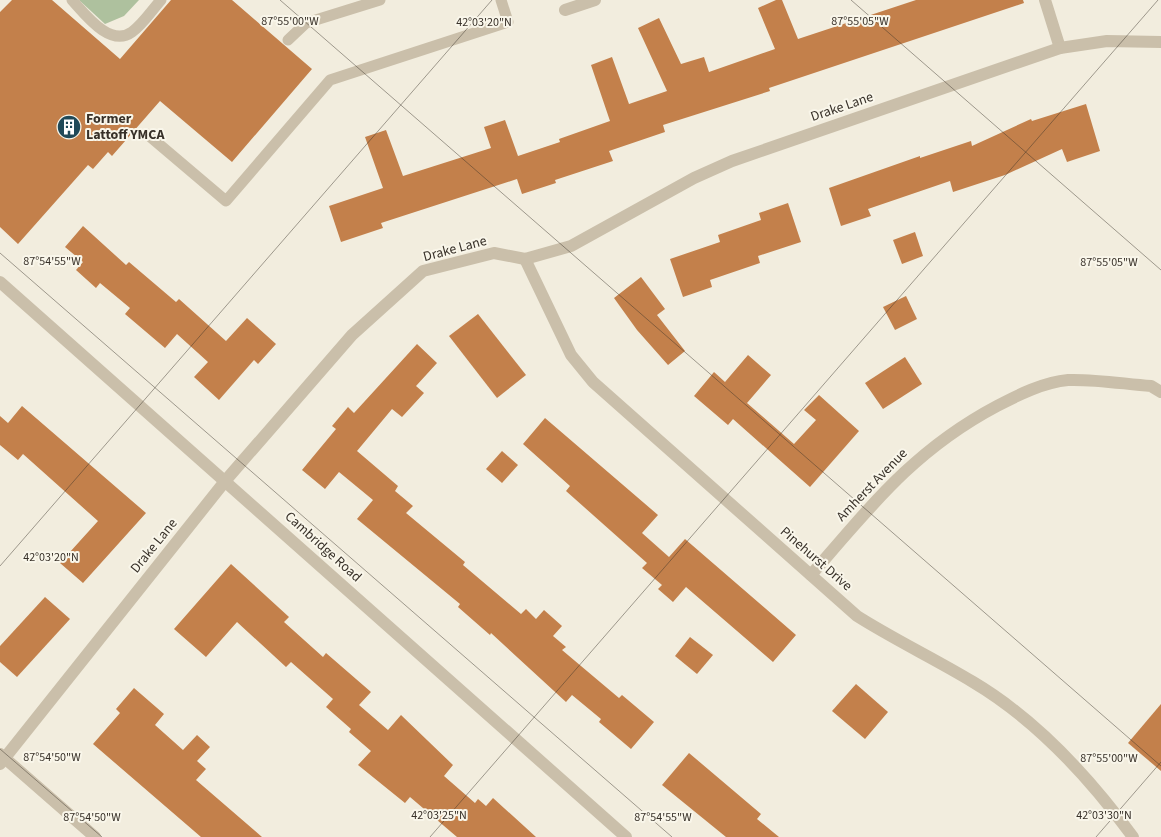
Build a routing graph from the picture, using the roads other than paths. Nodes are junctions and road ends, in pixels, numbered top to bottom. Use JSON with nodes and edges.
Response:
{"nodes":[{"id":1,"x":72,"y":0,"type":"edge"},
{"id":2,"x":161,"y":0,"type":"edge"},
{"id":3,"x":380,"y":0,"type":"edge"},
{"id":4,"x":501,"y":0,"type":"edge"},
{"id":5,"x":595,"y":0,"type":"edge"},
{"id":6,"x":1045,"y":0,"type":"edge"},
{"id":7,"x":565,"y":10,"type":"dead end"},
{"id":8,"x":288,"y":40,"type":"dead end"},
{"id":9,"x":1161,"y":42,"type":"edge"},
{"id":10,"x":1060,"y":48,"type":"junction"},
{"id":11,"x":147,"y":134,"type":"dead end"},
{"id":12,"x":525,"y":259,"type":"junction"},
{"id":13,"x":0,"y":282,"type":"edge"},
{"id":14,"x":1161,"y":392,"type":"edge"},
{"id":15,"x":226,"y":480,"type":"junction"},
{"id":16,"x":811,"y":575,"type":"junction"},
{"id":17,"x":1,"y":758,"type":"edge"},
{"id":18,"x":95,"y":837,"type":"edge"},
{"id":19,"x":626,"y":837,"type":"edge"},
{"id":20,"x":1132,"y":837,"type":"edge"}],
"edges":[{"from":1,"to":2,"type":"lane"},
{"from":3,"to":8,"type":"lane"},
{"from":4,"to":11,"type":"lane"},
{"from":5,"to":7,"type":"street"},
{"from":6,"to":10,"type":"street"},
{"from":9,"to":10,"type":"street","name":"Drake Lane"},
{"from":10,"to":12,"type":"street","name":"Drake Lane"},
{"from":12,"to":15,"type":"street","name":"Drake Lane"},
{"from":12,"to":16,"type":"street","name":"Pinehurst Drive"},
{"from":13,"to":15,"type":"street","name":"Cambridge Road"},
{"from":14,"to":16,"type":"street","name":"Amherst Avenue"},
{"from":15,"to":17,"type":"street","name":"Drake Lane"},
{"from":15,"to":19,"type":"street","name":"Cambridge Road"},
{"from":16,"to":20,"type":"street","name":"Pinehurst Drive"},
{"from":17,"to":18,"type":"street"}]}
